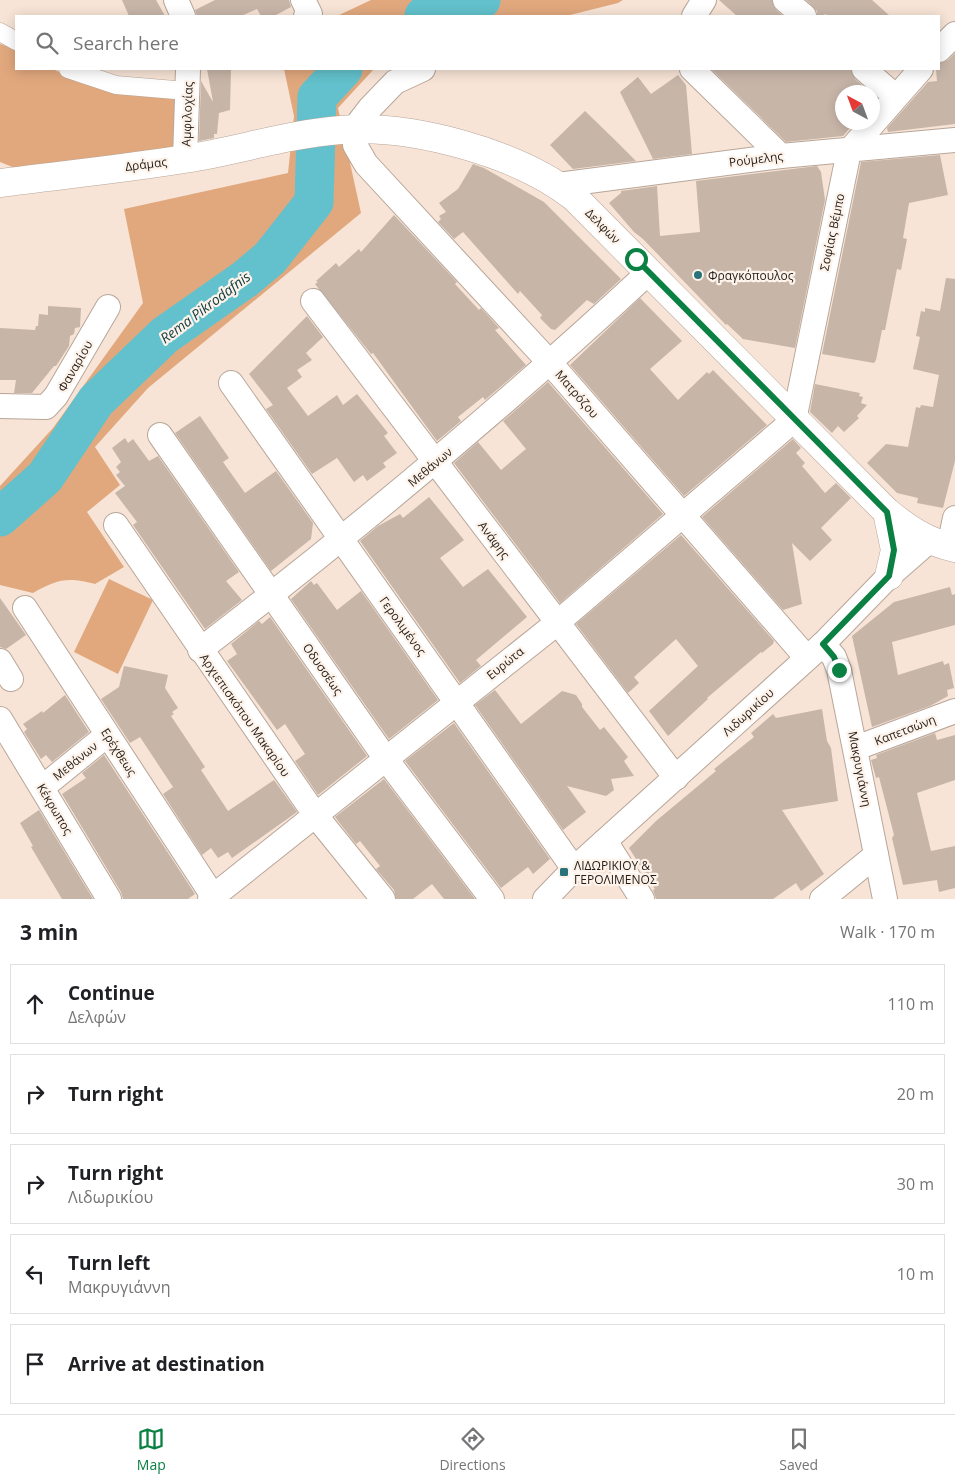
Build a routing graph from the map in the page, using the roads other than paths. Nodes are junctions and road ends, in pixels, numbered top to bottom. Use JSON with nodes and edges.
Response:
{"nodes":[{"id":1,"x":176,"y":0,"type":"edge"},
{"id":2,"x":303,"y":0,"type":"edge"},
{"id":3,"x":704,"y":0,"type":"edge"},
{"id":4,"x":785,"y":0,"type":"edge"},
{"id":5,"x":183,"y":15,"type":"edge"},
{"id":6,"x":308,"y":15,"type":"edge"},
{"id":7,"x":695,"y":15,"type":"edge"},
{"id":8,"x":803,"y":15,"type":"edge"},
{"id":9,"x":0,"y":32,"type":"edge"},
{"id":10,"x":955,"y":34,"type":"edge"},
{"id":11,"x":15,"y":40,"type":"edge"},
{"id":12,"x":940,"y":49,"type":"edge"},
{"id":13,"x":71,"y":70,"type":"edge"},
{"id":14,"x":422,"y":70,"type":"edge"},
{"id":15,"x":693,"y":70,"type":"edge"},
{"id":16,"x":865,"y":70,"type":"edge"},
{"id":17,"x":920,"y":70,"type":"edge"},
{"id":18,"x":188,"y":80,"type":"edge"},
{"id":19,"x":895,"y":96,"type":"junction"},
{"id":20,"x":348,"y":130,"type":"junction"},
{"id":21,"x":955,"y":140,"type":"edge"},
{"id":22,"x":849,"y":151,"type":"junction"},
{"id":23,"x":782,"y":156,"type":"junction"},
{"id":24,"x":185,"y":159,"type":"junction"},
{"id":25,"x":0,"y":183,"type":"edge"},
{"id":26,"x":558,"y":185,"type":"junction"},
{"id":27,"x":649,"y":272,"type":"junction"},
{"id":28,"x":313,"y":301,"type":"dead end"},
{"id":29,"x":108,"y":307,"type":"dead end"},
{"id":30,"x":551,"y":364,"type":"junction"},
{"id":31,"x":231,"y":383,"type":"dead end"},
{"id":32,"x":0,"y":406,"type":"edge"},
{"id":33,"x":794,"y":420,"type":"junction"},
{"id":34,"x":160,"y":435,"type":"dead end"},
{"id":35,"x":436,"y":463,"type":"junction"},
{"id":36,"x":887,"y":512,"type":"junction"},
{"id":37,"x":683,"y":516,"type":"junction"},
{"id":38,"x":955,"y":518,"type":"edge"},
{"id":39,"x":116,"y":525,"type":"dead end"},
{"id":40,"x":341,"y":540,"type":"junction"},
{"id":41,"x":945,"y":545,"type":"edge"},
{"id":42,"x":889,"y":576,"type":"junction"},
{"id":43,"x":271,"y":596,"type":"junction"},
{"id":44,"x":25,"y":608,"type":"dead end"},
{"id":45,"x":557,"y":622,"type":"junction"},
{"id":46,"x":200,"y":650,"type":"junction"},
{"id":47,"x":815,"y":651,"type":"junction"},
{"id":48,"x":457,"y":702,"type":"junction"},
{"id":49,"x":955,"y":711,"type":"edge"},
{"id":50,"x":0,"y":719,"type":"edge"},
{"id":51,"x":107,"y":735,"type":"junction"},
{"id":52,"x":856,"y":748,"type":"junction"},
{"id":53,"x":386,"y":759,"type":"junction"},
{"id":54,"x":676,"y":778,"type":"junction"},
{"id":55,"x":43,"y":788,"type":"junction"},
{"id":56,"x":316,"y":816,"type":"junction"},
{"id":57,"x":605,"y":841,"type":"junction"},
{"id":58,"x":876,"y":855,"type":"junction"},
{"id":59,"x":574,"y":869,"type":"junction"},
{"id":60,"x":212,"y":898,"type":"edge"},
{"id":61,"x":110,"y":899,"type":"edge"},
{"id":62,"x":383,"y":899,"type":"edge"},
{"id":63,"x":492,"y":899,"type":"edge"},
{"id":64,"x":545,"y":899,"type":"edge"},
{"id":65,"x":642,"y":899,"type":"edge"},
{"id":66,"x":822,"y":899,"type":"edge"},
{"id":67,"x":885,"y":899,"type":"edge"}],
"edges":[{"from":1,"to":5,"type":"street"},
{"from":2,"to":6,"type":"street"},
{"from":3,"to":7,"type":"street"},
{"from":4,"to":8,"type":"street"},
{"from":9,"to":11,"type":"street"},
{"from":10,"to":12,"type":"street"},
{"from":13,"to":18,"type":"street"},
{"from":14,"to":20,"type":"street"},
{"from":15,"to":23,"type":"street"},
{"from":16,"to":19,"type":"street"},
{"from":17,"to":19,"type":"street","name":"Σοφίας Βέμπο"},
{"from":18,"to":24,"type":"street","name":"Αμφιλοχίας"},
{"from":19,"to":22,"type":"street","name":"Σοφίας Βέμπο"},
{"from":20,"to":24,"type":"street","name":"Δράμας"},
{"from":20,"to":26,"type":"street","name":"Δελφών"},
{"from":20,"to":30,"type":"street","name":"Ματρόζου"},
{"from":21,"to":22,"type":"street","name":"Ρούμελης"},
{"from":22,"to":23,"type":"street","name":"Ρούμελης"},
{"from":22,"to":33,"type":"street","name":"Σοφίας Βέμπο"},
{"from":23,"to":26,"type":"street","name":"Ρούμελης"},
{"from":24,"to":25,"type":"street","name":"Δράμας"},
{"from":26,"to":27,"type":"street","name":"Δελφών"},
{"from":27,"to":30,"type":"street","name":"Μεθάνων"},
{"from":27,"to":33,"type":"street","name":"Δελφών"},
{"from":28,"to":35,"type":"street","name":"Ανάφης"},
{"from":29,"to":32,"type":"street","name":"Φαναρίου"},
{"from":30,"to":35,"type":"street","name":"Μεθάνων"},
{"from":30,"to":37,"type":"street","name":"Ματρόζου"},
{"from":31,"to":40,"type":"street","name":"Γερολιμένος"},
{"from":33,"to":36,"type":"street","name":"Δελφών"},
{"from":33,"to":37,"type":"street","name":"Ευρώτα"},
{"from":34,"to":43,"type":"street","name":"Οδυσσέως"},
{"from":35,"to":40,"type":"street","name":"Μεθάνων"},
{"from":35,"to":45,"type":"street","name":"Ανάφης"},
{"from":36,"to":41,"type":"street","name":"Δελφών"},
{"from":36,"to":42,"type":"street"},
{"from":37,"to":45,"type":"street","name":"Ευρώτα"},
{"from":37,"to":47,"type":"street","name":"Ματρόζου"},
{"from":38,"to":41,"type":"street"},
{"from":39,"to":46,"type":"street","name":"Αρχιεπισκόπου Μακαρίου"},
{"from":40,"to":43,"type":"street","name":"Μεθάνων"},
{"from":40,"to":48,"type":"street","name":"Γερολιμένος"},
{"from":41,"to":42,"type":"street","name":"Λιδωρικίου"},
{"from":42,"to":47,"type":"street","name":"Λιδωρικίου"},
{"from":43,"to":46,"type":"street","name":"Μεθάνων"},
{"from":43,"to":53,"type":"street","name":"Οδυσσέως"},
{"from":44,"to":51,"type":"street","name":"Ερέχθεως"},
{"from":45,"to":48,"type":"street","name":"Ευρώτα"},
{"from":45,"to":54,"type":"street","name":"Ανάφης"},
{"from":46,"to":56,"type":"street","name":"Αρχιεπισκόπου Μακαρίου"},
{"from":47,"to":52,"type":"street","name":"Μακρυγιάννη"},
{"from":47,"to":54,"type":"street","name":"Λιδωρικίου"},
{"from":48,"to":53,"type":"street","name":"Ευρώτα"},
{"from":48,"to":59,"type":"street","name":"Γερολιμένος"},
{"from":49,"to":52,"type":"street","name":"Καπετσώνη"},
{"from":50,"to":55,"type":"street","name":"Κέκρωπος"},
{"from":51,"to":55,"type":"street","name":"Μεθάνων"},
{"from":51,"to":60,"type":"street","name":"Ερέχθεως"},
{"from":52,"to":58,"type":"street","name":"Μακρυγιάννη"},
{"from":53,"to":56,"type":"street","name":"Ευρώτα"},
{"from":53,"to":63,"type":"street","name":"Οδυσσέως"},
{"from":54,"to":57,"type":"street","name":"Λιδωρικίου"},
{"from":55,"to":61,"type":"street","name":"Κέκρωπος"},
{"from":56,"to":60,"type":"street","name":"Ευρώτα"},
{"from":56,"to":62,"type":"street","name":"Αρχιεπισκόπου Μακαρίου"},
{"from":57,"to":59,"type":"street","name":"Λιδωρικίου"},
{"from":57,"to":65,"type":"street"},
{"from":58,"to":66,"type":"street"},
{"from":58,"to":67,"type":"street","name":"Μακρυγιάννη"},
{"from":59,"to":64,"type":"street","name":"Λιδωρικίου"}]}
